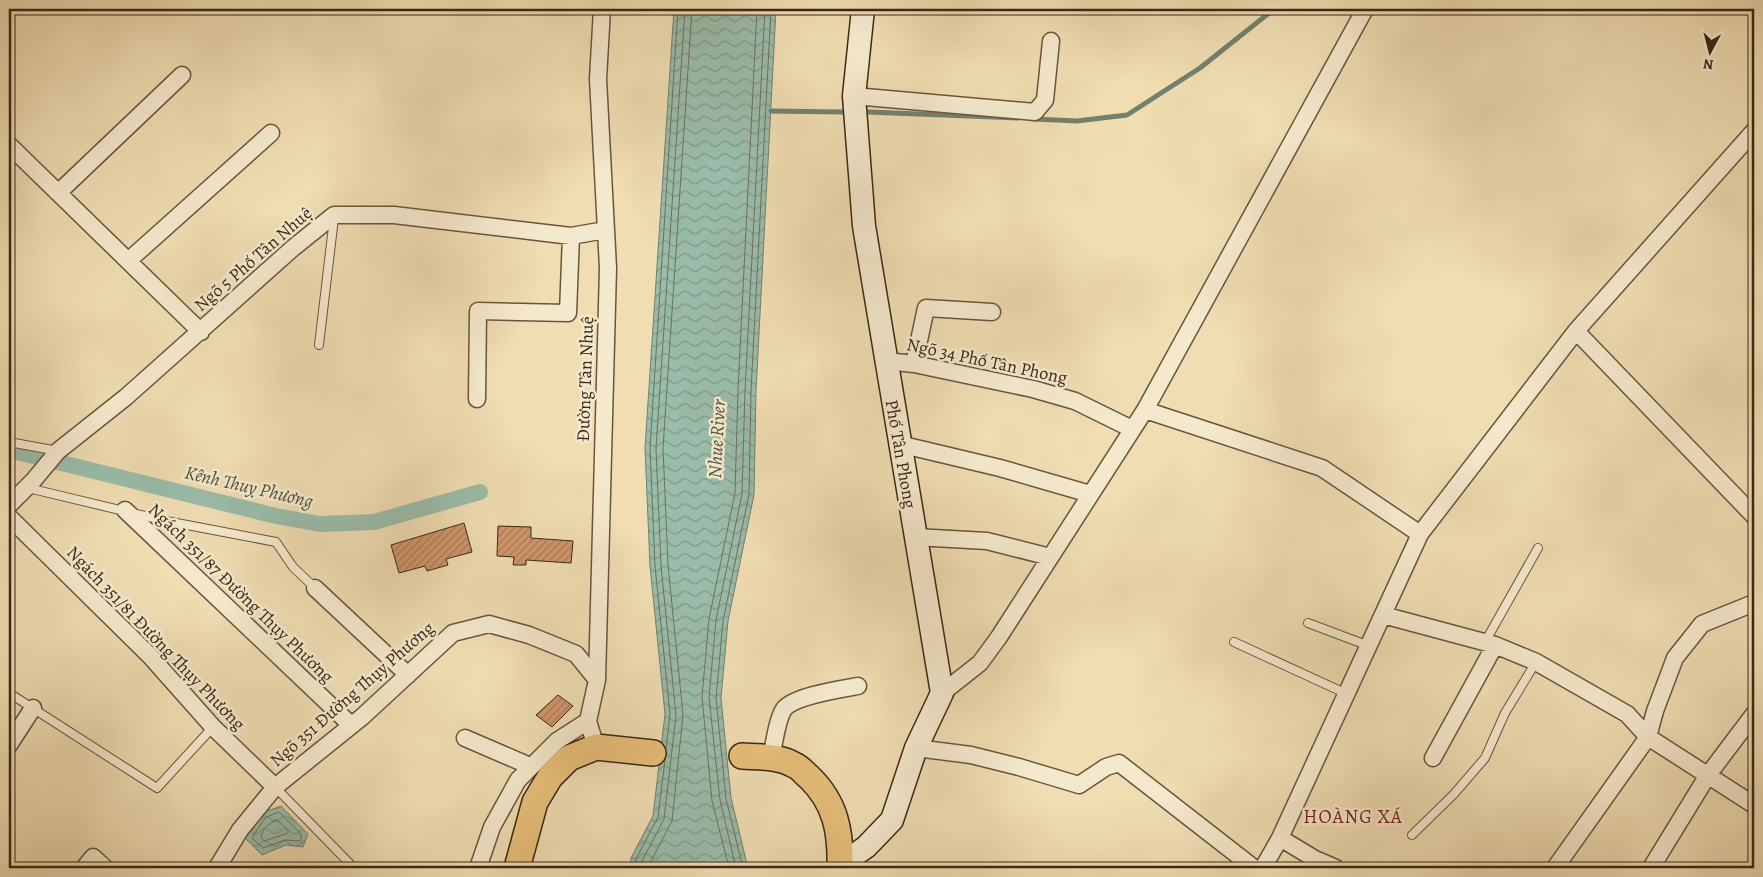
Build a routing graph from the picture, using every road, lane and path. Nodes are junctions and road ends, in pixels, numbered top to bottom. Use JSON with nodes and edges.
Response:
{"nodes":[{"id":1,"x":602,"y":9,"type":"edge"},
{"id":2,"x":864,"y":9,"type":"edge"},
{"id":3,"x":1365,"y":9,"type":"edge"},
{"id":4,"x":1051,"y":41,"type":"dead end"},
{"id":5,"x":182,"y":75,"type":"dead end"},
{"id":6,"x":854,"y":96,"type":"junction"},
{"id":7,"x":1754,"y":131,"type":"edge"},
{"id":8,"x":270,"y":133,"type":"dead end"},
{"id":9,"x":9,"y":145,"type":"edge"},
{"id":10,"x":58,"y":193,"type":"junction"},
{"id":11,"x":334,"y":215,"type":"junction"},
{"id":12,"x":605,"y":230,"type":"junction"},
{"id":13,"x":571,"y":236,"type":"junction"},
{"id":14,"x":128,"y":261,"type":"junction"},
{"id":15,"x":992,"y":312,"type":"dead end"},
{"id":16,"x":1576,"y":331,"type":"junction"},
{"id":17,"x":201,"y":332,"type":"junction"},
{"id":18,"x":318,"y":345,"type":"dead end"},
{"id":19,"x":886,"y":361,"type":"junction"},
{"id":20,"x":914,"y":364,"type":"junction"},
{"id":21,"x":477,"y":399,"type":"dead end"},
{"id":22,"x":1145,"y":410,"type":"junction"},
{"id":23,"x":1132,"y":429,"type":"junction"},
{"id":24,"x":9,"y":442,"type":"edge"},
{"id":25,"x":899,"y":444,"type":"junction"},
{"id":26,"x":58,"y":451,"type":"junction"},
{"id":27,"x":29,"y":484,"type":"junction"},
{"id":28,"x":1090,"y":494,"type":"junction"},
{"id":29,"x":9,"y":505,"type":"edge"},
{"id":30,"x":126,"y":510,"type":"junction"},
{"id":31,"x":1754,"y":516,"type":"edge"},
{"id":32,"x":9,"y":517,"type":"edge"},
{"id":33,"x":1420,"y":534,"type":"junction"},
{"id":34,"x":915,"y":537,"type":"junction"},
{"id":35,"x":1538,"y":548,"type":"dead end"},
{"id":36,"x":1050,"y":557,"type":"junction"},
{"id":37,"x":315,"y":588,"type":"joint"},
{"id":38,"x":1754,"y":603,"type":"edge"},
{"id":39,"x":1383,"y":615,"type":"junction"},
{"id":40,"x":1308,"y":623,"type":"dead end"},
{"id":41,"x":1234,"y":642,"type":"dead end"},
{"id":42,"x":1490,"y":644,"type":"junction"},
{"id":43,"x":1369,"y":646,"type":"junction"},
{"id":44,"x":1536,"y":662,"type":"junction"},
{"id":45,"x":408,"y":675,"type":"junction"},
{"id":46,"x":597,"y":680,"type":"junction"},
{"id":47,"x":858,"y":686,"type":"dead end"},
{"id":48,"x":9,"y":693,"type":"edge"},
{"id":49,"x":942,"y":693,"type":"junction"},
{"id":50,"x":1347,"y":694,"type":"junction"},
{"id":51,"x":33,"y":708,"type":"junction"},
{"id":52,"x":1754,"y":714,"type":"edge"},
{"id":53,"x":588,"y":721,"type":"junction"},
{"id":54,"x":351,"y":726,"type":"junction"},
{"id":55,"x":213,"y":727,"type":"junction"},
{"id":56,"x":1648,"y":737,"type":"junction"},
{"id":57,"x":465,"y":738,"type":"dead end"},
{"id":58,"x":9,"y":745,"type":"edge"},
{"id":59,"x":596,"y":748,"type":"junction"},
{"id":60,"x":916,"y":748,"type":"junction"},
{"id":61,"x":653,"y":753,"type":"dead end"},
{"id":62,"x":742,"y":756,"type":"dead end"},
{"id":63,"x":771,"y":758,"type":"junction"},
{"id":64,"x":1433,"y":758,"type":"dead end"},
{"id":65,"x":530,"y":766,"type":"junction"},
{"id":66,"x":1708,"y":776,"type":"junction"},
{"id":67,"x":274,"y":787,"type":"junction"},
{"id":68,"x":1754,"y":806,"type":"edge"},
{"id":69,"x":1412,"y":835,"type":"dead end"},
{"id":70,"x":1280,"y":838,"type":"junction"},
{"id":71,"x":842,"y":867,"type":"edge"},
{"id":72,"x":84,"y":868,"type":"edge"},
{"id":73,"x":105,"y":868,"type":"edge"},
{"id":74,"x":217,"y":868,"type":"edge"},
{"id":75,"x":354,"y":868,"type":"edge"},
{"id":76,"x":478,"y":868,"type":"edge"},
{"id":77,"x":517,"y":868,"type":"edge"},
{"id":78,"x":1254,"y":868,"type":"edge"},
{"id":79,"x":1263,"y":868,"type":"edge"},
{"id":80,"x":1336,"y":868,"type":"edge"},
{"id":81,"x":1555,"y":868,"type":"edge"},
{"id":82,"x":1651,"y":868,"type":"edge"}],
"edges":[{"from":1,"to":12,"type":"street","name":"Đường Tân Nhuệ"},
{"from":2,"to":6,"type":"street","name":"Phố Tân Phong"},
{"from":3,"to":22,"type":"street"},
{"from":4,"to":6,"type":"street"},
{"from":5,"to":10,"type":"street"},
{"from":6,"to":19,"type":"street","name":"Phố Tân Phong"},
{"from":7,"to":16,"type":"street"},
{"from":8,"to":14,"type":"street"},
{"from":9,"to":10,"type":"street"},
{"from":10,"to":14,"type":"street"},
{"from":11,"to":13,"type":"street","name":"Ngõ 5 Phố Tân Nhuệ"},
{"from":11,"to":17,"type":"street","name":"Ngõ 5 Phố Tân Nhuệ"},
{"from":11,"to":18,"type":"lane"},
{"from":12,"to":13,"type":"street","name":"Ngõ 5 Phố Tân Nhuệ"},
{"from":12,"to":46,"type":"street","name":"Đường Tân Nhuệ"},
{"from":13,"to":21,"type":"street"},
{"from":14,"to":17,"type":"street"},
{"from":15,"to":20,"type":"street"},
{"from":16,"to":31,"type":"street"},
{"from":16,"to":33,"type":"street"},
{"from":17,"to":26,"type":"street","name":"Ngõ 5 Phố Tân Nhuệ"},
{"from":19,"to":20,"type":"street","name":"Ngõ 34 Phố Tân Phong"},
{"from":19,"to":25,"type":"street","name":"Phố Tân Phong"},
{"from":20,"to":23,"type":"street","name":"Ngõ 34 Phố Tân Phong"},
{"from":22,"to":23,"type":"street"},
{"from":22,"to":33,"type":"street"},
{"from":23,"to":28,"type":"street"},
{"from":24,"to":26,"type":"lane"},
{"from":25,"to":28,"type":"street"},
{"from":25,"to":34,"type":"street","name":"Phố Tân Phong"},
{"from":26,"to":27,"type":"street","name":"Ngõ 5 Phố Tân Nhuệ"},
{"from":27,"to":29,"type":"street","name":"Ngõ 5 Phố Tân Nhuệ"},
{"from":27,"to":30,"type":"lane"},
{"from":28,"to":36,"type":"street"},
{"from":30,"to":37,"type":"lane"},
{"from":30,"to":54,"type":"street","name":"Ngách 351/87 Đường Thụy Phương"},
{"from":32,"to":55,"type":"street","name":"Ngách 351/81 Đường Thụy Phương"},
{"from":33,"to":39,"type":"street"},
{"from":34,"to":36,"type":"street"},
{"from":34,"to":49,"type":"street","name":"Phố Tân Phong"},
{"from":35,"to":42,"type":"lane"},
{"from":36,"to":49,"type":"street"},
{"from":37,"to":45,"type":"street"},
{"from":38,"to":56,"type":"street"},
{"from":39,"to":42,"type":"street"},
{"from":39,"to":43,"type":"street"},
{"from":40,"to":43,"type":"lane"},
{"from":41,"to":50,"type":"lane"},
{"from":42,"to":44,"type":"street"},
{"from":42,"to":64,"type":"street"},
{"from":43,"to":50,"type":"street"},
{"from":44,"to":56,"type":"street"},
{"from":44,"to":69,"type":"lane"},
{"from":45,"to":46,"type":"street","name":"Ngõ 351 Đường Thụy Phương"},
{"from":45,"to":54,"type":"street","name":"Ngõ 351 Đường Thụy Phương"},
{"from":46,"to":53,"type":"street","name":"Đường Tân Nhuệ"},
{"from":47,"to":63,"type":"street"},
{"from":48,"to":51,"type":"lane"},
{"from":49,"to":60,"type":"street"},
{"from":50,"to":70,"type":"street"},
{"from":51,"to":55,"type":"lane"},
{"from":51,"to":58,"type":"street"},
{"from":52,"to":66,"type":"street"},
{"from":53,"to":59,"type":"street","name":"Đường Tân Nhuệ"},
{"from":53,"to":65,"type":"street"},
{"from":54,"to":67,"type":"street","name":"Ngõ 351 Đường Thụy Phương"},
{"from":55,"to":67,"type":"street","name":"Ngách 351/81 Đường Thụy Phương"},
{"from":56,"to":66,"type":"street"},
{"from":56,"to":81,"type":"street"},
{"from":57,"to":65,"type":"street"},
{"from":59,"to":61,"type":"main road"},
{"from":59,"to":77,"type":"main road"},
{"from":60,"to":71,"type":"street"},
{"from":60,"to":78,"type":"street"},
{"from":62,"to":63,"type":"main road"},
{"from":63,"to":71,"type":"main road"},
{"from":65,"to":76,"type":"street"},
{"from":66,"to":68,"type":"street"},
{"from":66,"to":82,"type":"street"},
{"from":67,"to":74,"type":"street","name":"Ngõ 351 Đường Thụy Phương"},
{"from":67,"to":75,"type":"lane"},
{"from":70,"to":79,"type":"street"},
{"from":70,"to":80,"type":"street"},
{"from":72,"to":73,"type":"street"}]}
